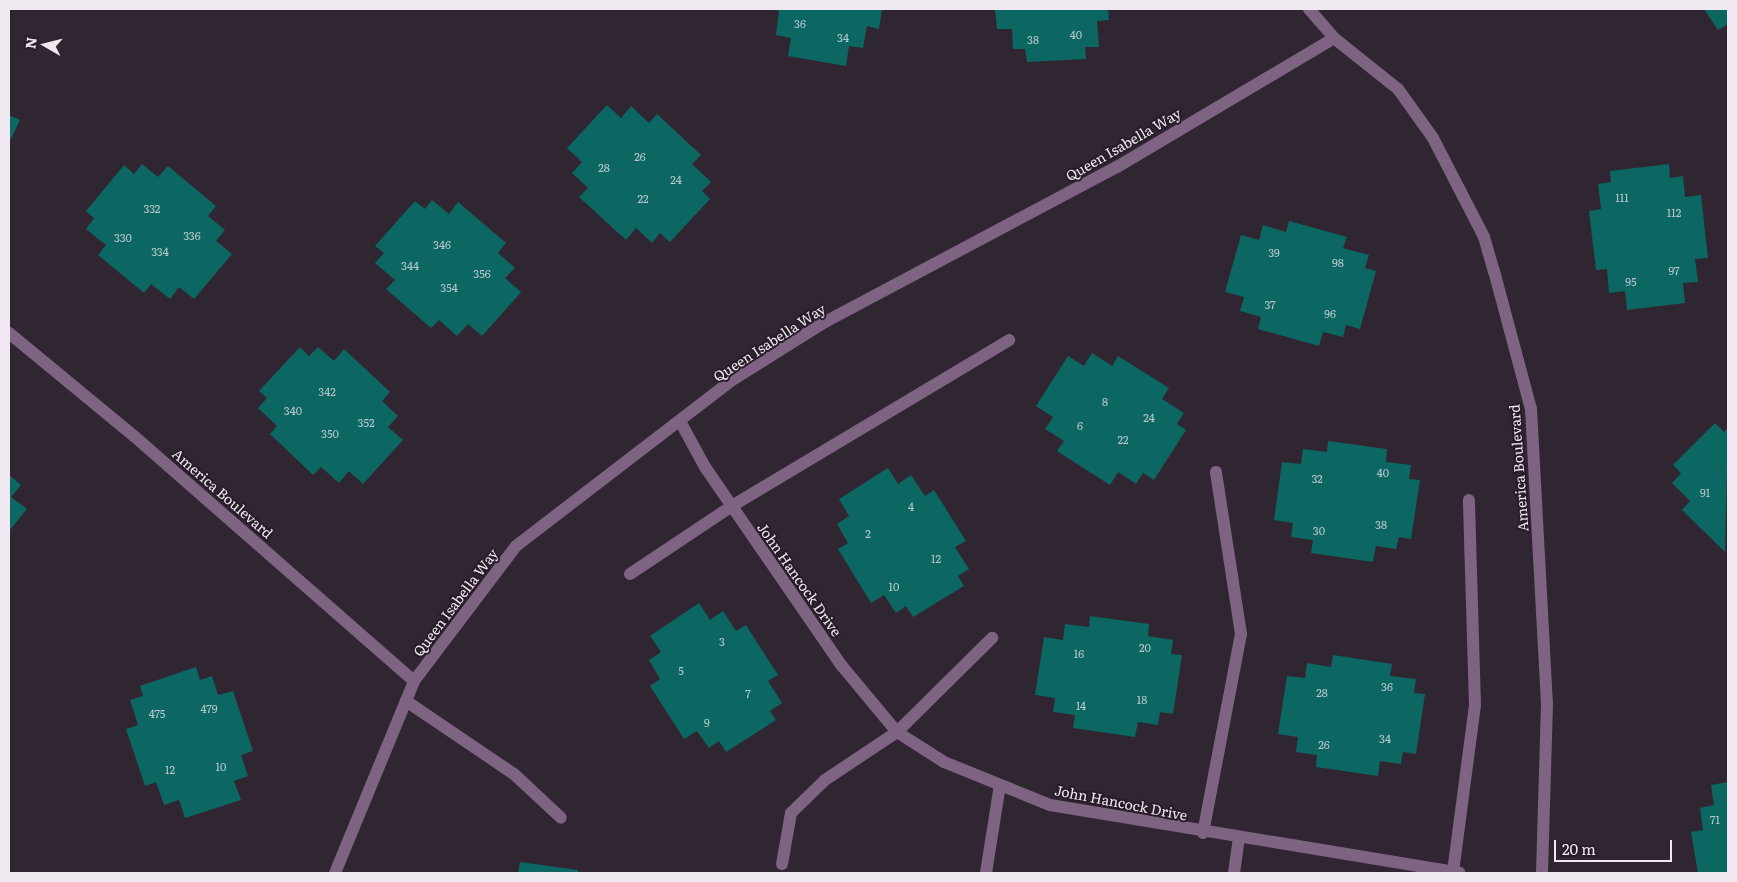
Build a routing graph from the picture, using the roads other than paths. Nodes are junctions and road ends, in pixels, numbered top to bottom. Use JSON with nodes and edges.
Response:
{"nodes":[{"id":1,"x":1309,"y":9,"type":"edge"},
{"id":2,"x":1334,"y":38,"type":"junction"},
{"id":3,"x":9,"y":333,"type":"edge"},
{"id":4,"x":1009,"y":340,"type":"dead end"},
{"id":5,"x":681,"y":423,"type":"junction"},
{"id":6,"x":1216,"y":472,"type":"dead end"},
{"id":7,"x":1469,"y":500,"type":"dead end"},
{"id":8,"x":732,"y":506,"type":"junction"},
{"id":9,"x":630,"y":574,"type":"dead end"},
{"id":10,"x":992,"y":638,"type":"dead end"},
{"id":11,"x":414,"y":682,"type":"junction"},
{"id":12,"x":406,"y":701,"type":"junction"},
{"id":13,"x":897,"y":732,"type":"junction"},
{"id":14,"x":1000,"y":785,"type":"junction"},
{"id":15,"x":561,"y":818,"type":"dead end"},
{"id":16,"x":1203,"y":833,"type":"junction"},
{"id":17,"x":1239,"y":839,"type":"junction"},
{"id":18,"x":782,"y":864,"type":"dead end"},
{"id":19,"x":335,"y":873,"type":"edge"},
{"id":20,"x":986,"y":873,"type":"edge"},
{"id":21,"x":1234,"y":873,"type":"edge"},
{"id":22,"x":1456,"y":873,"type":"edge"},
{"id":23,"x":1542,"y":873,"type":"edge"}],
"edges":[{"from":1,"to":2,"type":"street","name":"America Boulevard"},
{"from":2,"to":5,"type":"street","name":"Queen Isabella Way"},
{"from":2,"to":23,"type":"street","name":"America Boulevard"},
{"from":3,"to":11,"type":"street","name":"America Boulevard"},
{"from":4,"to":8,"type":"street"},
{"from":5,"to":8,"type":"street","name":"John Hancock Drive"},
{"from":5,"to":11,"type":"street","name":"Queen Isabella Way"},
{"from":6,"to":16,"type":"street"},
{"from":7,"to":22,"type":"street"},
{"from":8,"to":9,"type":"street"},
{"from":8,"to":13,"type":"street","name":"John Hancock Drive"},
{"from":10,"to":13,"type":"street"},
{"from":11,"to":12,"type":"street","name":"Queen Isabella Way"},
{"from":12,"to":15,"type":"street"},
{"from":12,"to":19,"type":"street","name":"Queen Isabella Way"},
{"from":13,"to":14,"type":"street","name":"John Hancock Drive"},
{"from":13,"to":18,"type":"street"},
{"from":14,"to":16,"type":"street","name":"John Hancock Drive"},
{"from":14,"to":20,"type":"street"},
{"from":16,"to":17,"type":"street","name":"John Hancock Drive"},
{"from":17,"to":21,"type":"street"},
{"from":17,"to":22,"type":"street","name":"John Hancock Drive"}]}
